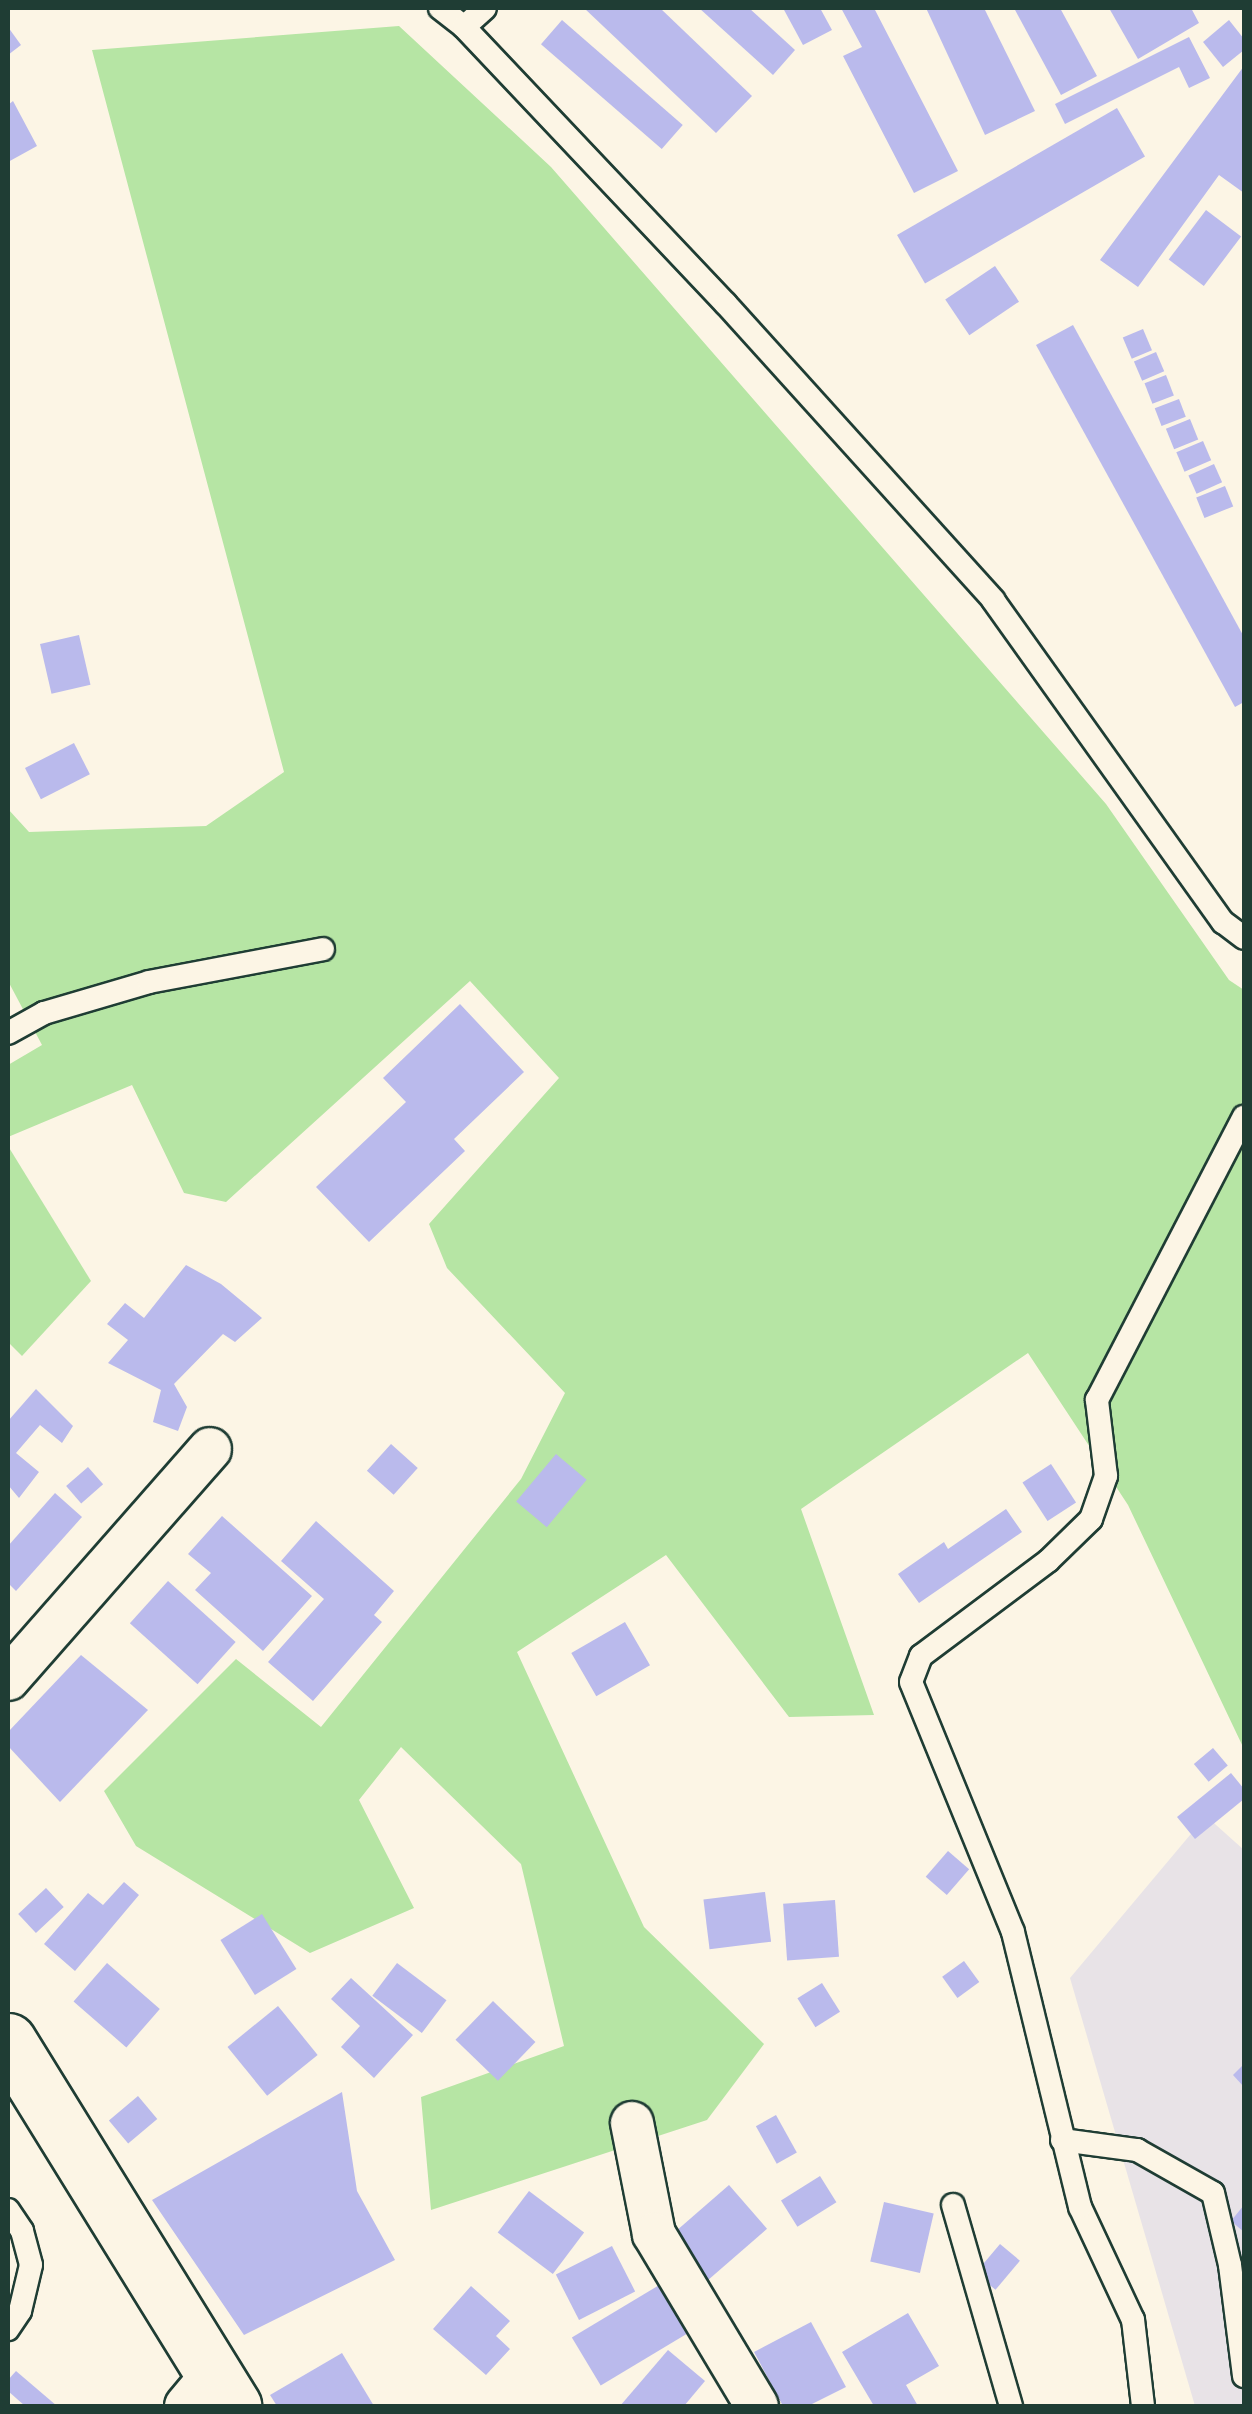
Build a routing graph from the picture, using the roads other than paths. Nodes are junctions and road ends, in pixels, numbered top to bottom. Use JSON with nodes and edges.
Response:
{"nodes":[{"id":1,"x":440,"y":8,"type":"edge"},
{"id":2,"x":486,"y":8,"type":"edge"},
{"id":3,"x":464,"y":26,"type":"junction"},
{"id":4,"x":1244,"y":938,"type":"edge"},
{"id":5,"x":323,"y":949,"type":"dead end"},
{"id":6,"x":8,"y":1034,"type":"edge"},
{"id":7,"x":1244,"y":1117,"type":"edge"},
{"id":8,"x":210,"y":1449,"type":"dead end"},
{"id":9,"x":8,"y":1679,"type":"edge"},
{"id":10,"x":8,"y":2041,"type":"edge"},
{"id":11,"x":632,"y":2123,"type":"dead end"},
{"id":12,"x":1062,"y":2140,"type":"junction"},
{"id":13,"x":953,"y":2205,"type":"dead end"},
{"id":14,"x":8,"y":2210,"type":"edge"},
{"id":15,"x":8,"y":2328,"type":"edge"},
{"id":16,"x":1244,"y":2376,"type":"edge"},
{"id":17,"x":210,"y":2396,"type":"edge"},
{"id":18,"x":758,"y":2406,"type":"edge"},
{"id":19,"x":1011,"y":2406,"type":"edge"},
{"id":20,"x":1143,"y":2406,"type":"edge"}],
"edges":[{"from":1,"to":3,"type":"lane"},
{"from":2,"to":3,"type":"lane"},
{"from":3,"to":4,"type":"lane"},
{"from":5,"to":6,"type":"lane"},
{"from":7,"to":12,"type":"lane"},
{"from":8,"to":9,"type":"street"},
{"from":10,"to":17,"type":"main road"},
{"from":11,"to":18,"type":"street"},
{"from":12,"to":16,"type":"lane"},
{"from":12,"to":20,"type":"lane"},
{"from":13,"to":19,"type":"lane"},
{"from":14,"to":15,"type":"lane"}]}
